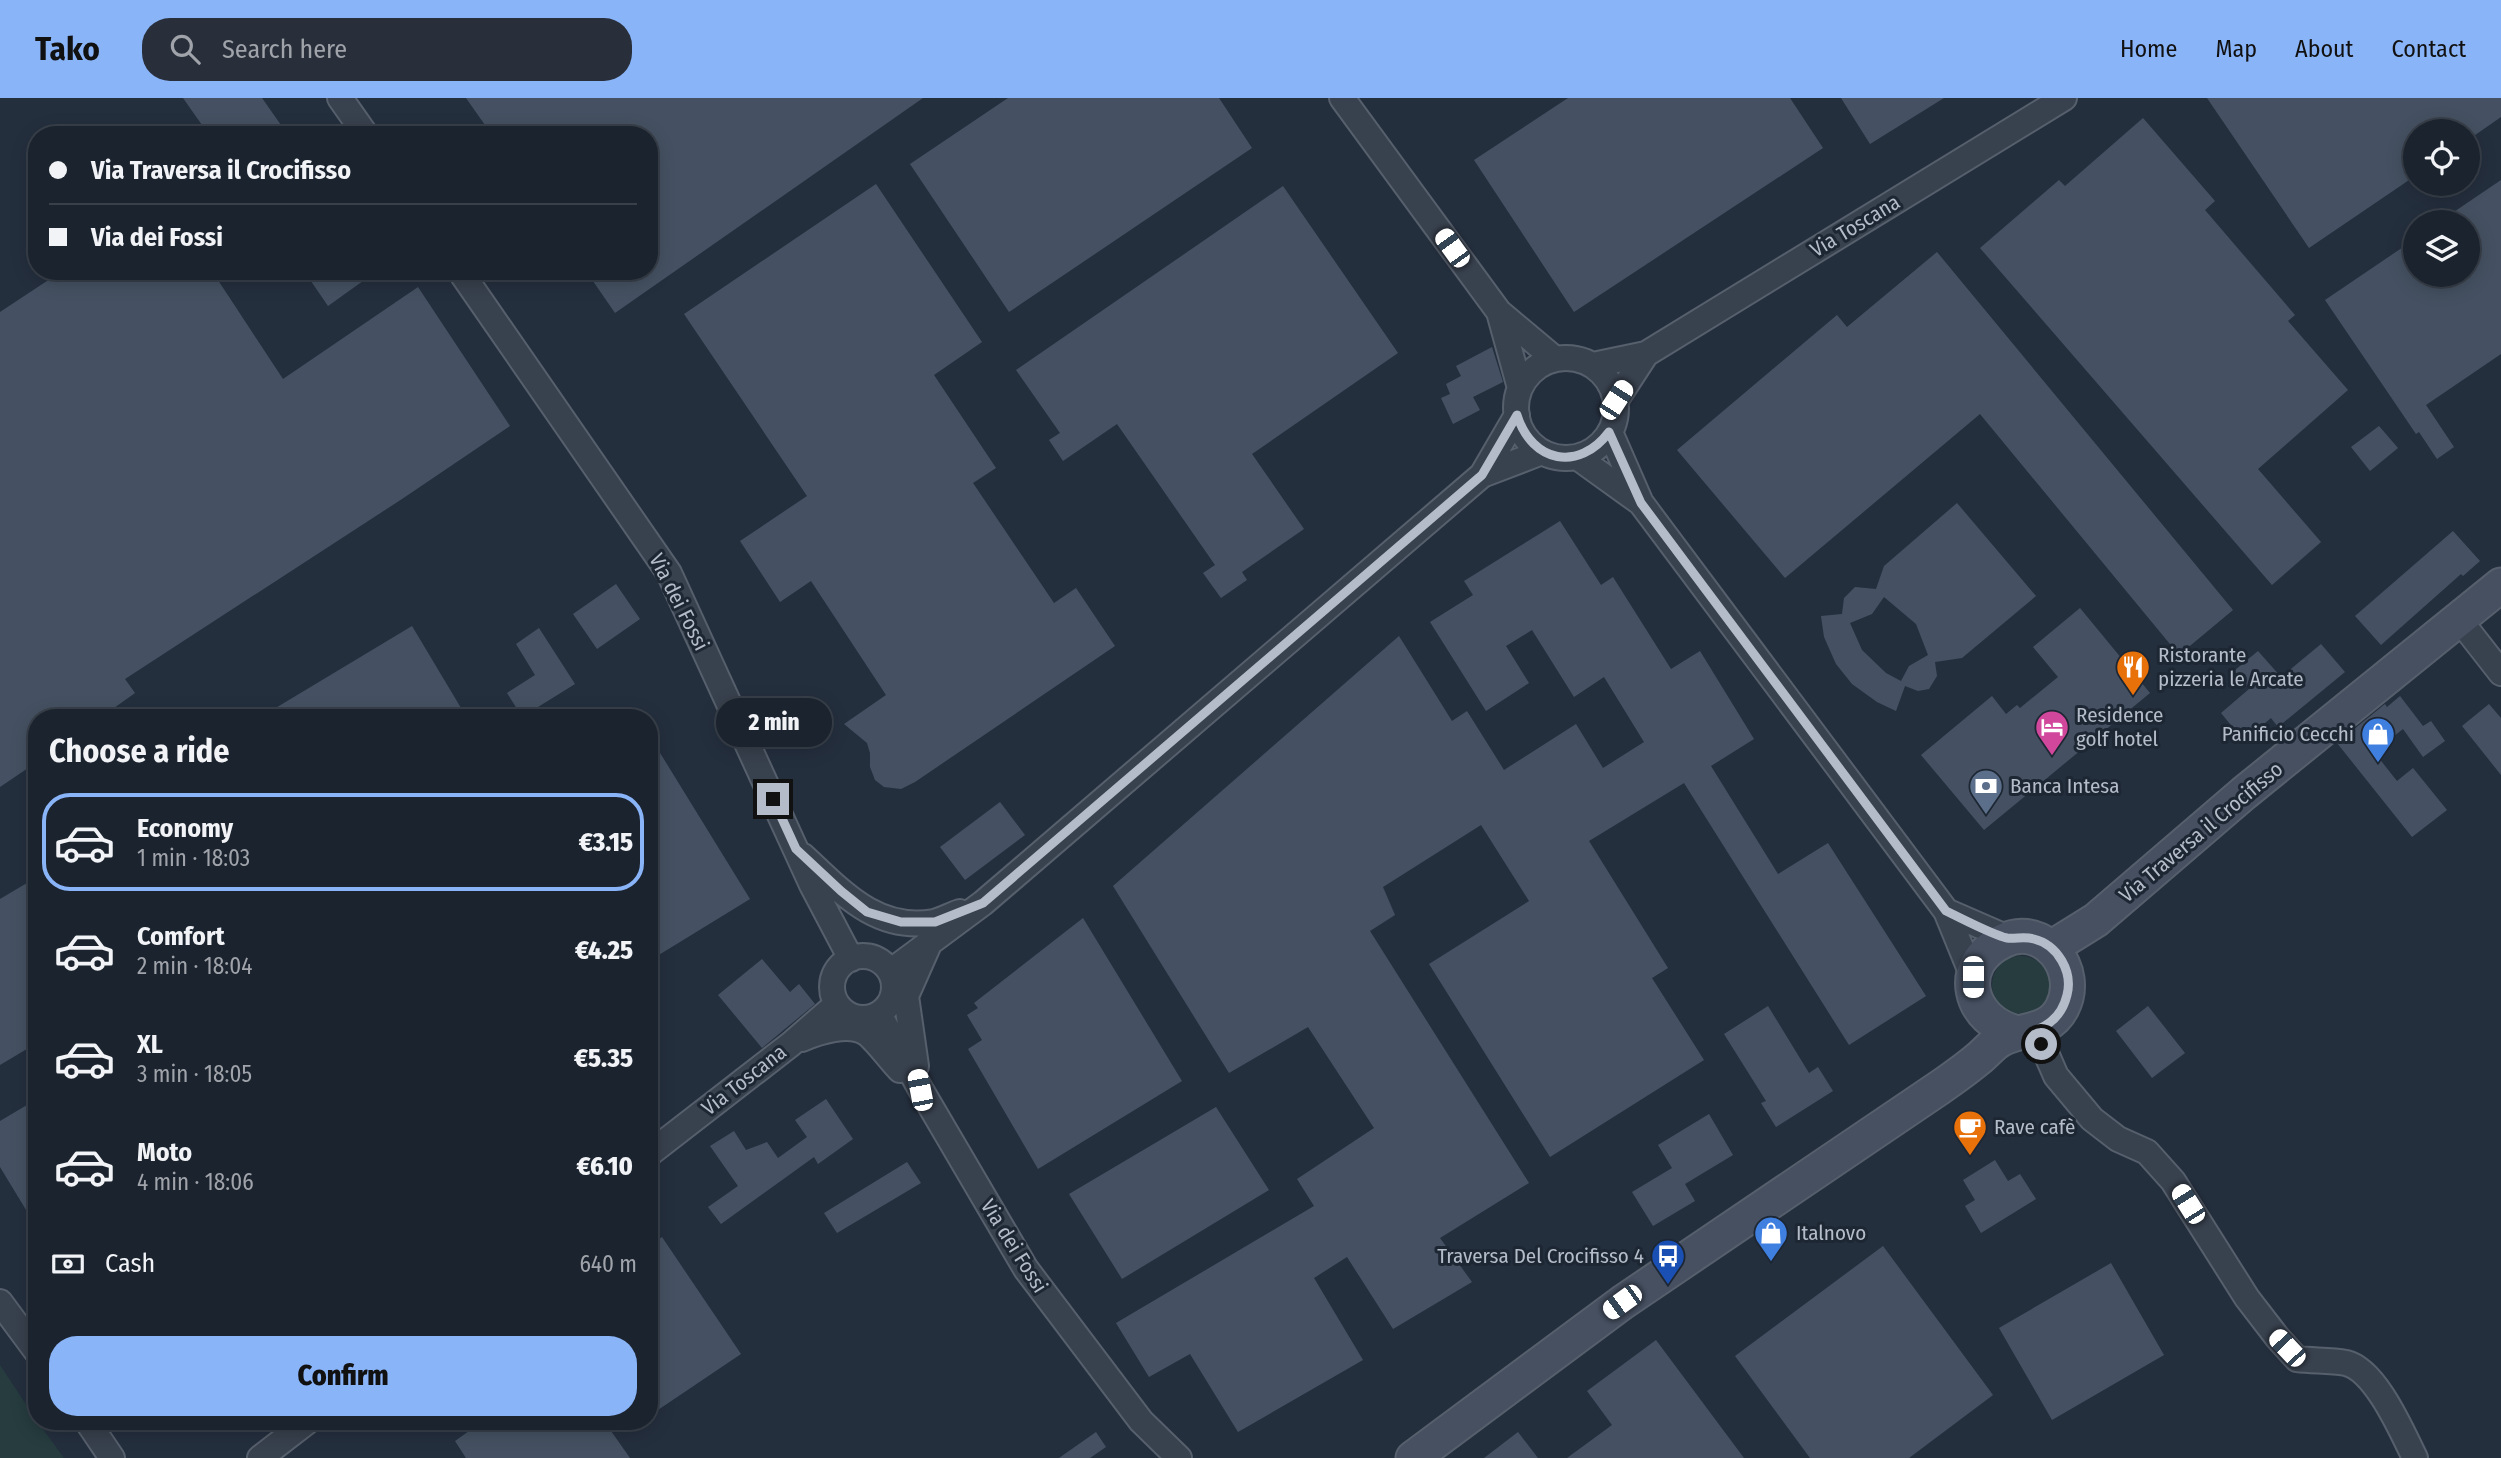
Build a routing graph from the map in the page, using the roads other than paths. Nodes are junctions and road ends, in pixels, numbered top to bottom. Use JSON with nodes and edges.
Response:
{"nodes":[{"id":1,"x":340,"y":98,"type":"edge"},
{"id":2,"x":1342,"y":98,"type":"edge"},
{"id":3,"x":2064,"y":98,"type":"edge"},
{"id":4,"x":360,"y":126,"type":"edge"},
{"id":5,"x":466,"y":280,"type":"edge"},
{"id":6,"x":1499,"y":312,"type":"junction"},
{"id":7,"x":1646,"y":354,"type":"junction"},
{"id":8,"x":1555,"y":359,"type":"junction"},
{"id":9,"x":1592,"y":365,"type":"junction"},
{"id":10,"x":1520,"y":388,"type":"junction"},
{"id":11,"x":1616,"y":400,"type":"junction"},
{"id":12,"x":1517,"y":415,"type":"junction"},
{"id":13,"x":1609,"y":432,"type":"junction"},
{"id":14,"x":1542,"y":452,"type":"junction"},
{"id":15,"x":1577,"y":457,"type":"junction"},
{"id":16,"x":1482,"y":475,"type":"junction"},
{"id":17,"x":1641,"y":503,"type":"junction"},
{"id":18,"x":2501,"y":584,"type":"edge"},
{"id":19,"x":2458,"y":618,"type":"junction"},
{"id":20,"x":2501,"y":673,"type":"edge"},
{"id":21,"x":796,"y":849,"type":"junction"},
{"id":22,"x":983,"y":903,"type":"junction"},
{"id":23,"x":1946,"y":911,"type":"junction"},
{"id":24,"x":2008,"y":938,"type":"junction"},
{"id":25,"x":929,"y":944,"type":"junction"},
{"id":26,"x":851,"y":959,"type":"junction"},
{"id":27,"x":2059,"y":961,"type":"junction"},
{"id":28,"x":890,"y":972,"type":"junction"},
{"id":29,"x":1973,"y":977,"type":"junction"},
{"id":30,"x":837,"y":1004,"type":"junction"},
{"id":31,"x":879,"y":1014,"type":"junction"},
{"id":32,"x":2014,"y":1028,"type":"junction"},
{"id":33,"x":791,"y":1044,"type":"junction"},
{"id":34,"x":920,"y":1090,"type":"junction"},
{"id":35,"x":658,"y":1147,"type":"edge"},
{"id":36,"x":0,"y":1302,"type":"edge"},
{"id":37,"x":28,"y":1340,"type":"edge"},
{"id":38,"x":94,"y":1430,"type":"edge"},
{"id":39,"x":296,"y":1430,"type":"edge"},
{"id":40,"x":113,"y":1454,"type":"edge"},
{"id":41,"x":260,"y":1458,"type":"edge"},
{"id":42,"x":1179,"y":1458,"type":"edge"},
{"id":43,"x":1413,"y":1458,"type":"edge"},
{"id":44,"x":2415,"y":1458,"type":"edge"}],
"edges":[{"from":1,"to":4,"type":"street"},
{"from":2,"to":6,"type":"street"},
{"from":3,"to":7,"type":"street","name":"Via Toscana"},
{"from":5,"to":21,"type":"street","name":"Via dei Fossi"},
{"from":6,"to":8,"type":"street"},
{"from":6,"to":10,"type":"street"},
{"from":7,"to":9,"type":"street","name":"Via Toscana"},
{"from":7,"to":11,"type":"street","name":"Via Toscana"},
{"from":8,"to":9,"type":"street"},
{"from":8,"to":10,"type":"street"},
{"from":9,"to":11,"type":"street"},
{"from":10,"to":12,"type":"street"},
{"from":11,"to":13,"type":"street"},
{"from":12,"to":14,"type":"street"},
{"from":12,"to":16,"type":"street"},
{"from":13,"to":15,"type":"street"},
{"from":13,"to":17,"type":"street"},
{"from":14,"to":15,"type":"street"},
{"from":14,"to":16,"type":"street"},
{"from":15,"to":17,"type":"street"},
{"from":16,"to":22,"type":"street"},
{"from":17,"to":23,"type":"street"},
{"from":18,"to":19,"type":"street","name":"Via Traversa il Crocifisso"},
{"from":19,"to":20,"type":"street"},
{"from":19,"to":27,"type":"street","name":"Via Traversa il Crocifisso"},
{"from":21,"to":22,"type":"street"},
{"from":21,"to":26,"type":"street","name":"Via dei Fossi"},
{"from":22,"to":25,"type":"street"},
{"from":23,"to":24,"type":"street"},
{"from":23,"to":29,"type":"street"},
{"from":24,"to":27,"type":"street"},
{"from":24,"to":29,"type":"street"},
{"from":25,"to":28,"type":"street"},
{"from":25,"to":34,"type":"street"},
{"from":26,"to":28,"type":"street"},
{"from":26,"to":30,"type":"street"},
{"from":27,"to":32,"type":"street"},
{"from":28,"to":31,"type":"street"},
{"from":29,"to":32,"type":"street"},
{"from":30,"to":31,"type":"street"},
{"from":30,"to":33,"type":"street","name":"Via Toscana"},
{"from":31,"to":34,"type":"street","name":"Via dei Fossi"},
{"from":32,"to":43,"type":"street"},
{"from":32,"to":44,"type":"street"},
{"from":33,"to":34,"type":"street"},
{"from":33,"to":35,"type":"street","name":"Via Toscana"},
{"from":34,"to":42,"type":"street","name":"Via dei Fossi"},
{"from":36,"to":37,"type":"street"},
{"from":38,"to":40,"type":"street"},
{"from":39,"to":41,"type":"street"}]}
